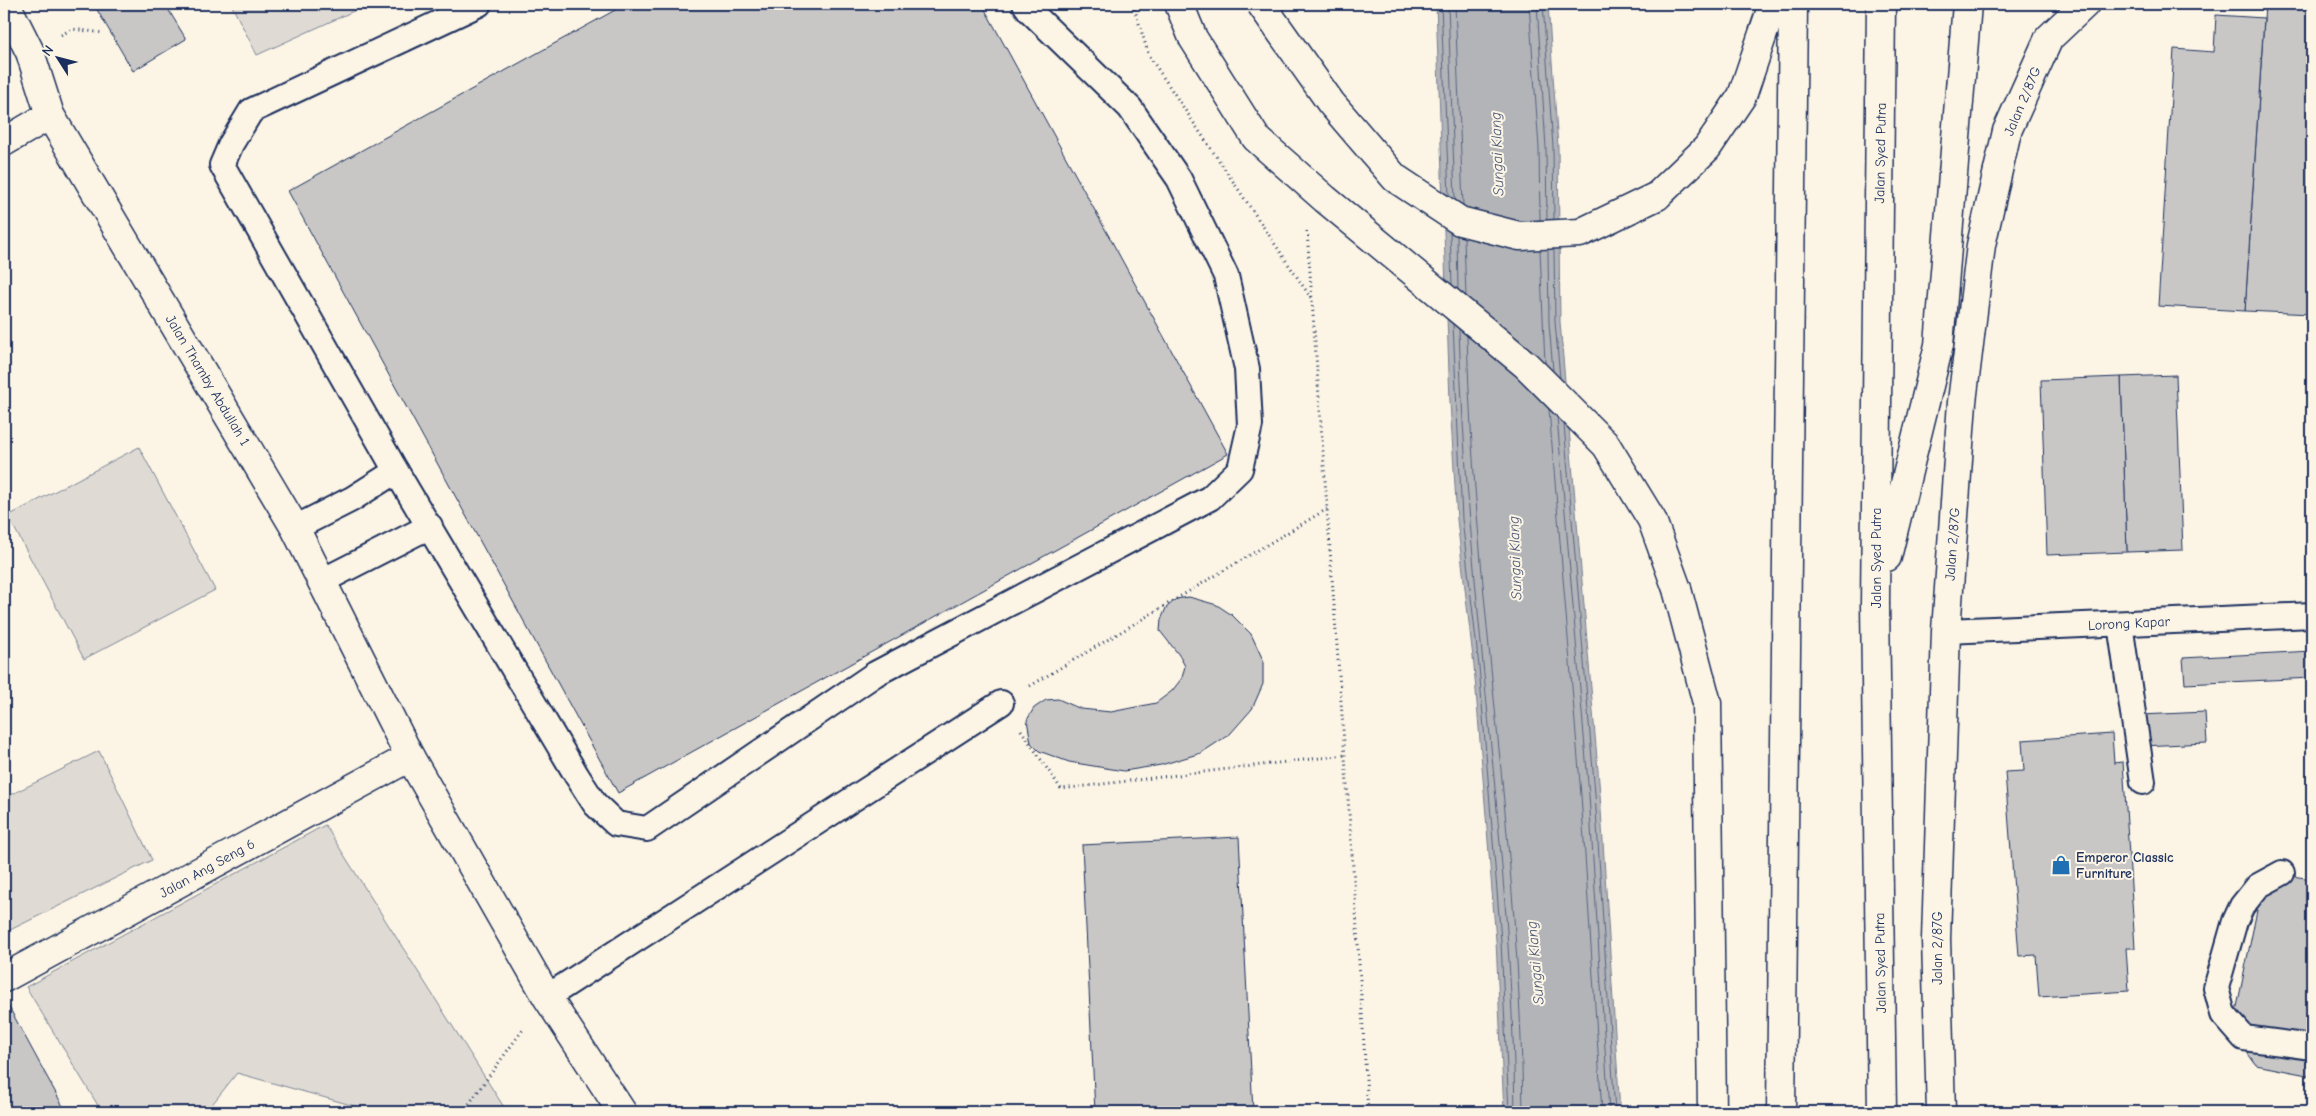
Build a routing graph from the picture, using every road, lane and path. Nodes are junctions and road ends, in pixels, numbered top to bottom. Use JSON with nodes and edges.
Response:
{"nodes":[{"id":1,"x":6,"y":4,"type":"edge"},
{"id":2,"x":479,"y":4,"type":"edge"},
{"id":3,"x":1026,"y":4,"type":"edge"},
{"id":4,"x":1133,"y":4,"type":"edge"},
{"id":5,"x":1180,"y":4,"type":"edge"},
{"id":6,"x":1261,"y":4,"type":"edge"},
{"id":7,"x":1773,"y":4,"type":"edge"},
{"id":8,"x":1793,"y":4,"type":"edge"},
{"id":9,"x":1881,"y":4,"type":"edge"},
{"id":10,"x":1897,"y":4,"type":"edge"},
{"id":11,"x":1967,"y":4,"type":"edge"},
{"id":12,"x":2085,"y":4,"type":"edge"},
{"id":13,"x":72,"y":29,"type":"dead end"},
{"id":14,"x":104,"y":33,"type":"dead end"},
{"id":15,"x":50,"y":115,"type":"junction"},
{"id":16,"x":4,"y":142,"type":"edge"},
{"id":17,"x":1306,"y":229,"type":"dead end"},
{"id":18,"x":1879,"y":231,"type":"junction"},
{"id":19,"x":1311,"y":298,"type":"junction"},
{"id":20,"x":396,"y":471,"type":"junction"},
{"id":21,"x":1327,"y":509,"type":"junction"},
{"id":22,"x":430,"y":526,"type":"junction"},
{"id":23,"x":295,"y":528,"type":"junction"},
{"id":24,"x":322,"y":581,"type":"junction"},
{"id":25,"x":1875,"y":604,"type":"junction"},
{"id":26,"x":2312,"y":615,"type":"edge"},
{"id":27,"x":2120,"y":624,"type":"junction"},
{"id":28,"x":1946,"y":631,"type":"junction"},
{"id":29,"x":1001,"y":703,"type":"junction"},
{"id":30,"x":1345,"y":755,"type":"junction"},
{"id":31,"x":410,"y":757,"type":"junction"},
{"id":32,"x":2142,"y":782,"type":"dead end"},
{"id":33,"x":2282,"y":873,"type":"dead end"},
{"id":34,"x":4,"y":978,"type":"edge"},
{"id":35,"x":547,"y":997,"type":"junction"},
{"id":36,"x":2312,"y":1047,"type":"edge"},
{"id":37,"x":463,"y":1112,"type":"edge"},
{"id":38,"x":622,"y":1112,"type":"edge"},
{"id":39,"x":1368,"y":1112,"type":"edge"},
{"id":40,"x":1712,"y":1112,"type":"edge"},
{"id":41,"x":1781,"y":1112,"type":"edge"},
{"id":42,"x":1882,"y":1112,"type":"edge"},
{"id":43,"x":1941,"y":1112,"type":"edge"}],
"edges":[{"from":1,"to":15,"type":"main road","name":"Jalan Thamby Abdullah 1"},
{"from":2,"to":20,"type":"lane"},
{"from":3,"to":22,"type":"lane"},
{"from":4,"to":19,"type":"path"},
{"from":5,"to":40,"type":"main road","bridge":true},
{"from":6,"to":7,"type":"main road","bridge":true},
{"from":8,"to":41,"type":"main road"},
{"from":9,"to":18,"type":"main road","name":"Jalan Syed Putra"},
{"from":10,"to":18,"type":"main road"},
{"from":11,"to":25,"type":"main road"},
{"from":12,"to":28,"type":"main road","name":"Jalan 2/87G"},
{"from":13,"to":14,"type":"path"},
{"from":15,"to":16,"type":"main road"},
{"from":15,"to":23,"type":"main road","name":"Jalan Thamby Abdullah 1"},
{"from":17,"to":19,"type":"path"},
{"from":18,"to":25,"type":"main road","name":"Jalan Syed Putra"},
{"from":19,"to":21,"type":"path"},
{"from":20,"to":22,"type":"lane"},
{"from":20,"to":23,"type":"lane"},
{"from":21,"to":29,"type":"path"},
{"from":21,"to":30,"type":"path"},
{"from":22,"to":24,"type":"lane"},
{"from":23,"to":24,"type":"main road","name":"Jalan Thamby Abdullah 1"},
{"from":24,"to":31,"type":"main road","name":"Jalan Thamby Abdullah 1"},
{"from":25,"to":42,"type":"main road","name":"Jalan Syed Putra"},
{"from":26,"to":27,"type":"lane","name":"Lorong Kapar"},
{"from":27,"to":28,"type":"lane","name":"Lorong Kapar"},
{"from":27,"to":32,"type":"lane"},
{"from":28,"to":43,"type":"main road","name":"Jalan 2/87G"},
{"from":29,"to":30,"type":"path"},
{"from":29,"to":35,"type":"lane"},
{"from":30,"to":39,"type":"path"},
{"from":31,"to":34,"type":"main road","name":"Jalan Ang Seng 6"},
{"from":31,"to":35,"type":"main road","name":"Jalan Thamby Abdullah 1"},
{"from":33,"to":36,"type":"lane"},
{"from":35,"to":37,"type":"path"},
{"from":35,"to":38,"type":"main road","name":"Jalan Thamby Abdullah 1"}]}
